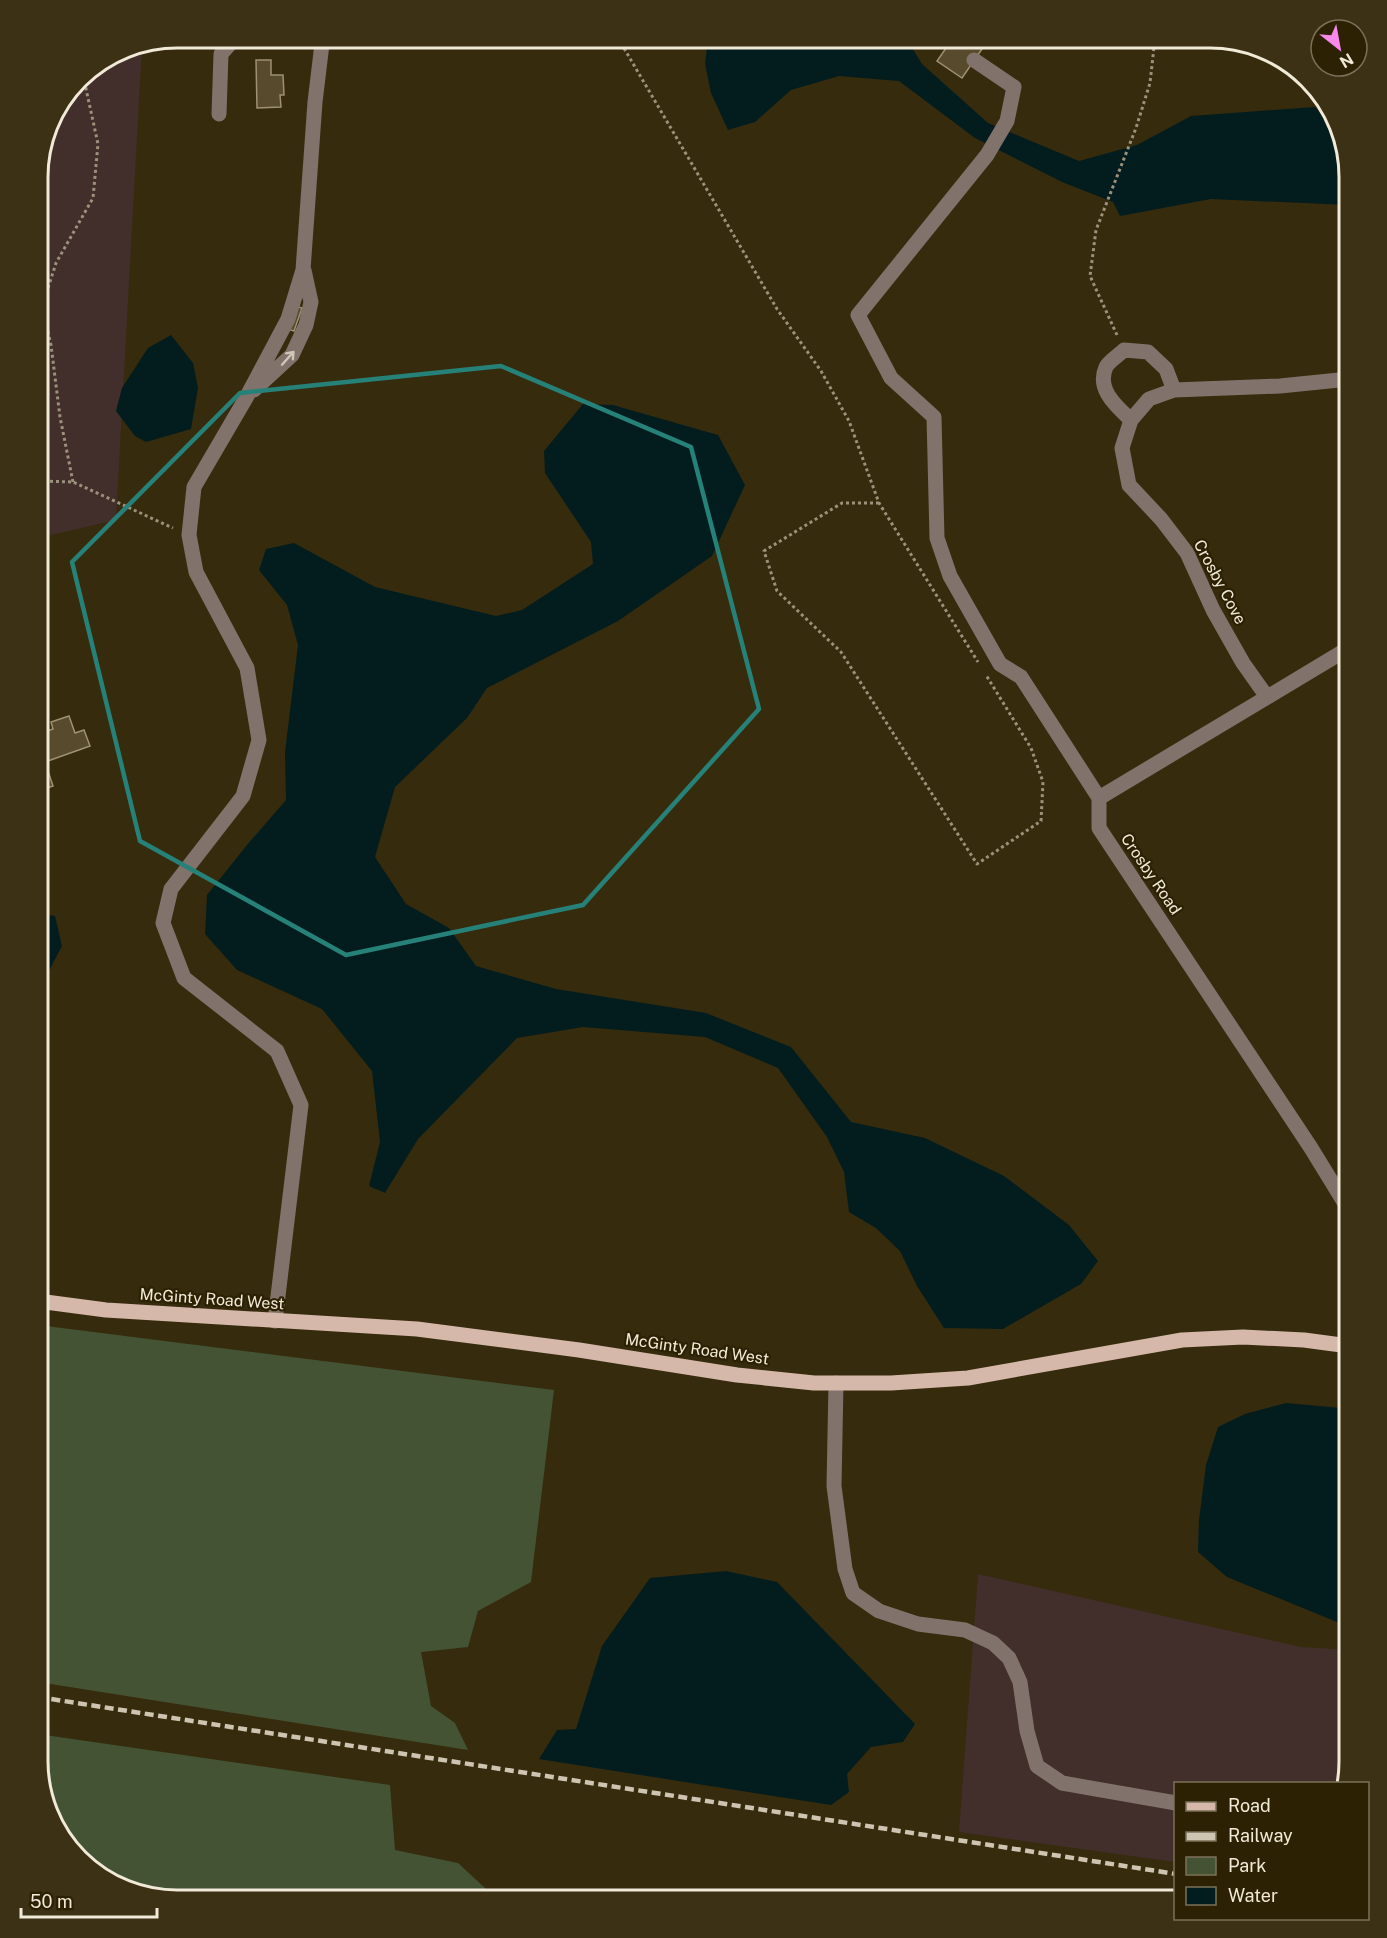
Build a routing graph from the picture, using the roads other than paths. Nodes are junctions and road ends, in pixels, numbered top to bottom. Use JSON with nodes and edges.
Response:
{"nodes":[{"id":1,"x":226,"y":48,"type":"edge"},
{"id":2,"x":322,"y":48,"type":"edge"},
{"id":3,"x":974,"y":60,"type":"dead end"},
{"id":4,"x":219,"y":114,"type":"dead end"},
{"id":5,"x":303,"y":270,"type":"junction"},
{"id":6,"x":1339,"y":380,"type":"edge"},
{"id":7,"x":1174,"y":390,"type":"junction"},
{"id":8,"x":246,"y":398,"type":"junction"},
{"id":9,"x":1131,"y":420,"type":"junction"},
{"id":10,"x":1339,"y":654,"type":"edge"},
{"id":11,"x":1267,"y":697,"type":"junction"},
{"id":12,"x":1099,"y":798,"type":"junction"},
{"id":13,"x":1339,"y":1193,"type":"edge"},
{"id":14,"x":48,"y":1301,"type":"edge"},
{"id":15,"x":275,"y":1321,"type":"junction"},
{"id":16,"x":1339,"y":1345,"type":"edge"},
{"id":17,"x":836,"y":1383,"type":"junction"},
{"id":18,"x":1174,"y":1803,"type":"edge"}],
"edges":[{"from":1,"to":4,"type":"street"},
{"from":2,"to":5,"type":"street"},
{"from":3,"to":12,"type":"street"},
{"from":5,"to":8,"type":"street"},
{"from":8,"to":5,"type":"street","one_way":true},
{"from":6,"to":7,"type":"street","name":"Crosby Cove"},
{"from":7,"to":9,"type":"street","name":"Crosby Cove"},
{"from":7,"to":9,"type":"street"},
{"from":8,"to":15,"type":"street"},
{"from":9,"to":11,"type":"street","name":"Crosby Cove"},
{"from":10,"to":11,"type":"street"},
{"from":11,"to":12,"type":"street"},
{"from":12,"to":13,"type":"street","name":"Crosby Road"},
{"from":14,"to":15,"type":"main road","name":"McGinty Road West"},
{"from":15,"to":17,"type":"main road","name":"McGinty Road West"},
{"from":16,"to":17,"type":"main road","name":"McGinty Road West"},
{"from":17,"to":18,"type":"street"}]}
